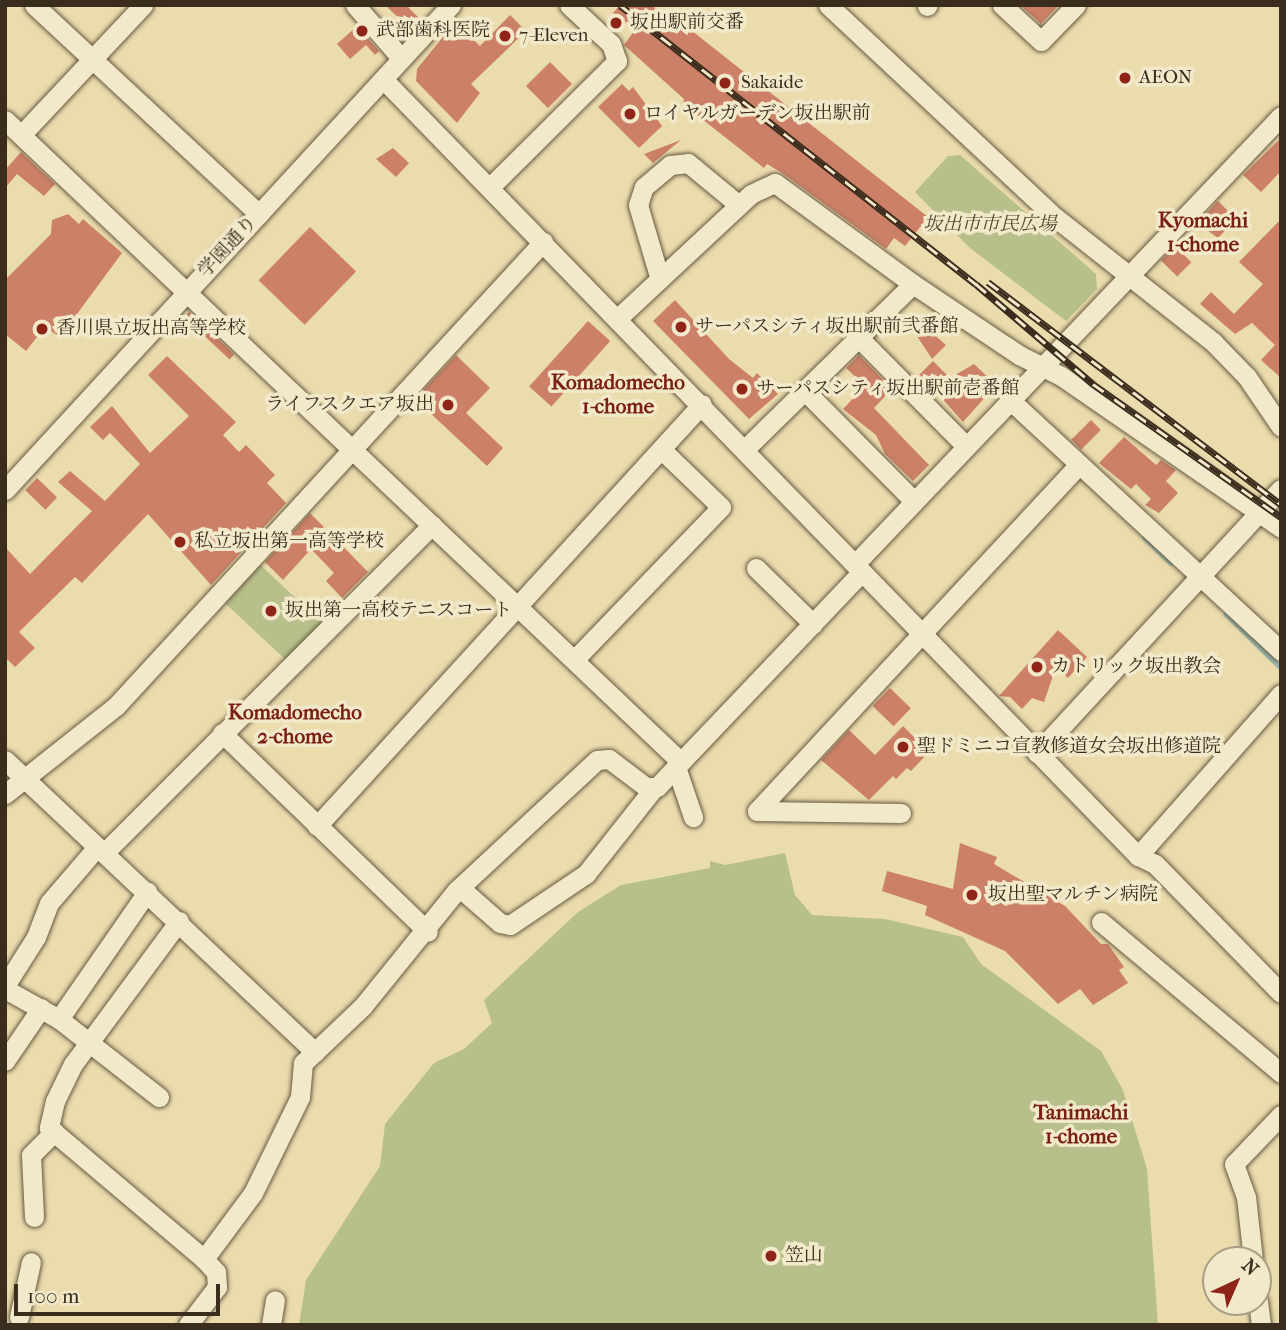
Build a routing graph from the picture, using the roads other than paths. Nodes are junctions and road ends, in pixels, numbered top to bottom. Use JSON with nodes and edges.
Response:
{"nodes":[{"id":1,"x":34,"y":5,"type":"edge"},
{"id":2,"x":143,"y":5,"type":"edge"},
{"id":3,"x":355,"y":5,"type":"edge"},
{"id":4,"x":451,"y":5,"type":"edge"},
{"id":5,"x":569,"y":5,"type":"edge"},
{"id":6,"x":828,"y":5,"type":"edge"},
{"id":7,"x":1002,"y":5,"type":"edge"},
{"id":8,"x":1076,"y":5,"type":"edge"},
{"id":9,"x":401,"y":58,"type":"junction"},
{"id":10,"x":92,"y":61,"type":"junction"},
{"id":11,"x":383,"y":79,"type":"junction"},
{"id":12,"x":1281,"y":117,"type":"edge"},
{"id":13,"x":5,"y":120,"type":"edge"},
{"id":14,"x":22,"y":134,"type":"junction"},
{"id":15,"x":490,"y":187,"type":"junction"},
{"id":16,"x":739,"y":205,"type":"junction"},
{"id":17,"x":259,"y":214,"type":"junction"},
{"id":18,"x":543,"y":242,"type":"junction"},
{"id":19,"x":659,"y":276,"type":"junction"},
{"id":20,"x":1129,"y":276,"type":"junction"},
{"id":21,"x":913,"y":284,"type":"junction"},
{"id":22,"x":188,"y":291,"type":"junction"},
{"id":23,"x":618,"y":318,"type":"junction"},
{"id":24,"x":859,"y":338,"type":"junction"},
{"id":25,"x":1042,"y":367,"type":"junction"},
{"id":26,"x":805,"y":391,"type":"junction"},
{"id":27,"x":1010,"y":400,"type":"junction"},
{"id":28,"x":702,"y":404,"type":"junction"},
{"id":29,"x":1281,"y":427,"type":"edge"},
{"id":30,"x":966,"y":446,"type":"junction"},
{"id":31,"x":351,"y":449,"type":"junction"},
{"id":32,"x":661,"y":449,"type":"junction"},
{"id":33,"x":746,"y":449,"type":"junction"},
{"id":34,"x":1078,"y":466,"type":"junction"},
{"id":35,"x":1281,"y":489,"type":"edge"},
{"id":36,"x":5,"y":490,"type":"edge"},
{"id":37,"x":914,"y":501,"type":"junction"},
{"id":38,"x":1259,"y":512,"type":"junction"},
{"id":39,"x":432,"y":525,"type":"junction"},
{"id":40,"x":1281,"y":528,"type":"edge"},
{"id":41,"x":756,"y":568,"type":"dead end"},
{"id":42,"x":859,"y":568,"type":"junction"},
{"id":43,"x":1201,"y":574,"type":"junction"},
{"id":44,"x":518,"y":607,"type":"junction"},
{"id":45,"x":813,"y":624,"type":"junction"},
{"id":46,"x":922,"y":636,"type":"junction"},
{"id":47,"x":1281,"y":651,"type":"edge"},
{"id":48,"x":574,"y":660,"type":"junction"},
{"id":49,"x":1281,"y":694,"type":"edge"},
{"id":50,"x":222,"y":733,"type":"junction"},
{"id":51,"x":1037,"y":752,"type":"junction"},
{"id":52,"x":5,"y":761,"type":"edge"},
{"id":53,"x":679,"y":765,"type":"junction"},
{"id":54,"x":22,"y":778,"type":"junction"},
{"id":55,"x":654,"y":789,"type":"junction"},
{"id":56,"x":5,"y":794,"type":"edge"},
{"id":57,"x":901,"y":813,"type":"dead end"},
{"id":58,"x":692,"y":817,"type":"dead end"},
{"id":59,"x":317,"y":826,"type":"junction"},
{"id":60,"x":100,"y":850,"type":"junction"},
{"id":61,"x":1138,"y":856,"type":"junction"},
{"id":62,"x":460,"y":888,"type":"junction"},
{"id":63,"x":146,"y":892,"type":"junction"},
{"id":64,"x":179,"y":922,"type":"junction"},
{"id":65,"x":1101,"y":922,"type":"dead end"},
{"id":66,"x":428,"y":932,"type":"junction"},
{"id":67,"x":5,"y":988,"type":"edge"},
{"id":68,"x":1281,"y":993,"type":"edge"},
{"id":69,"x":41,"y":1008,"type":"junction"},
{"id":70,"x":59,"y":1019,"type":"junction"},
{"id":71,"x":89,"y":1045,"type":"junction"},
{"id":72,"x":315,"y":1052,"type":"junction"},
{"id":73,"x":5,"y":1061,"type":"edge"},
{"id":74,"x":1281,"y":1073,"type":"edge"},
{"id":75,"x":159,"y":1097,"type":"dead end"},
{"id":76,"x":1281,"y":1115,"type":"edge"},
{"id":77,"x":54,"y":1132,"type":"junction"},
{"id":78,"x":34,"y":1217,"type":"dead end"},
{"id":79,"x":1251,"y":1246,"type":"edge"},
{"id":80,"x":204,"y":1259,"type":"junction"},
{"id":81,"x":32,"y":1262,"type":"dead end"},
{"id":82,"x":275,"y":1300,"type":"dead end"},
{"id":83,"x":17,"y":1316,"type":"edge"},
{"id":84,"x":188,"y":1325,"type":"edge"},
{"id":85,"x":271,"y":1325,"type":"edge"}],
"edges":[{"from":1,"to":10,"type":"street"},
{"from":2,"to":10,"type":"street"},
{"from":3,"to":9,"type":"street"},
{"from":4,"to":9,"type":"street","name":"学園通り"},
{"from":5,"to":15,"type":"street"},
{"from":6,"to":20,"type":"street"},
{"from":7,"to":8,"type":"street"},
{"from":9,"to":11,"type":"street","name":"学園通り"},
{"from":10,"to":14,"type":"street"},
{"from":10,"to":17,"type":"street"},
{"from":11,"to":15,"type":"street"},
{"from":11,"to":17,"type":"street","name":"学園通り"},
{"from":12,"to":20,"type":"street"},
{"from":13,"to":14,"type":"street"},
{"from":14,"to":22,"type":"street"},
{"from":15,"to":18,"type":"street"},
{"from":16,"to":19,"type":"street"},
{"from":16,"to":19,"type":"street"},
{"from":16,"to":21,"type":"street"},
{"from":17,"to":22,"type":"street","name":"学園通り"},
{"from":18,"to":23,"type":"street"},
{"from":18,"to":31,"type":"street"},
{"from":19,"to":23,"type":"street"},
{"from":20,"to":25,"type":"street"},
{"from":20,"to":29,"type":"street"},
{"from":21,"to":24,"type":"street"},
{"from":21,"to":25,"type":"street"},
{"from":22,"to":31,"type":"street"},
{"from":22,"to":36,"type":"street","name":"学園通り"},
{"from":23,"to":28,"type":"street"},
{"from":24,"to":26,"type":"street"},
{"from":24,"to":30,"type":"street"},
{"from":25,"to":27,"type":"street"},
{"from":25,"to":38,"type":"street"},
{"from":26,"to":33,"type":"street"},
{"from":26,"to":37,"type":"street"},
{"from":27,"to":30,"type":"street"},
{"from":27,"to":34,"type":"street"},
{"from":28,"to":32,"type":"street"},
{"from":28,"to":33,"type":"street"},
{"from":30,"to":37,"type":"street"},
{"from":31,"to":39,"type":"street"},
{"from":31,"to":54,"type":"street"},
{"from":32,"to":44,"type":"street"},
{"from":32,"to":48,"type":"street"},
{"from":33,"to":42,"type":"street"},
{"from":34,"to":43,"type":"street"},
{"from":34,"to":46,"type":"street"},
{"from":35,"to":38,"type":"street"},
{"from":37,"to":42,"type":"street"},
{"from":38,"to":40,"type":"street"},
{"from":38,"to":43,"type":"street"},
{"from":39,"to":44,"type":"street"},
{"from":39,"to":50,"type":"street"},
{"from":41,"to":45,"type":"street"},
{"from":42,"to":45,"type":"street"},
{"from":42,"to":46,"type":"street"},
{"from":43,"to":47,"type":"street"},
{"from":43,"to":51,"type":"street"},
{"from":44,"to":48,"type":"street"},
{"from":44,"to":59,"type":"street"},
{"from":45,"to":53,"type":"street"},
{"from":46,"to":51,"type":"street"},
{"from":46,"to":57,"type":"street"},
{"from":48,"to":53,"type":"street"},
{"from":49,"to":61,"type":"street"},
{"from":50,"to":59,"type":"street"},
{"from":50,"to":60,"type":"street"},
{"from":51,"to":61,"type":"street"},
{"from":52,"to":54,"type":"street"},
{"from":53,"to":55,"type":"street"},
{"from":53,"to":58,"type":"street"},
{"from":54,"to":56,"type":"street"},
{"from":54,"to":60,"type":"street"},
{"from":55,"to":62,"type":"street"},
{"from":55,"to":62,"type":"street"},
{"from":59,"to":66,"type":"street"},
{"from":60,"to":63,"type":"street"},
{"from":60,"to":67,"type":"street"},
{"from":61,"to":68,"type":"street"},
{"from":62,"to":66,"type":"street"},
{"from":63,"to":64,"type":"street"},
{"from":63,"to":70,"type":"street"},
{"from":64,"to":71,"type":"street"},
{"from":64,"to":72,"type":"street"},
{"from":65,"to":74,"type":"street"},
{"from":66,"to":72,"type":"street"},
{"from":67,"to":69,"type":"street"},
{"from":69,"to":70,"type":"street"},
{"from":69,"to":73,"type":"street"},
{"from":70,"to":71,"type":"street"},
{"from":71,"to":75,"type":"street"},
{"from":71,"to":77,"type":"street"},
{"from":72,"to":80,"type":"street"},
{"from":76,"to":79,"type":"street"},
{"from":77,"to":78,"type":"street"},
{"from":77,"to":80,"type":"street"},
{"from":80,"to":84,"type":"street"},
{"from":81,"to":83,"type":"street"},
{"from":82,"to":85,"type":"street"}]}
